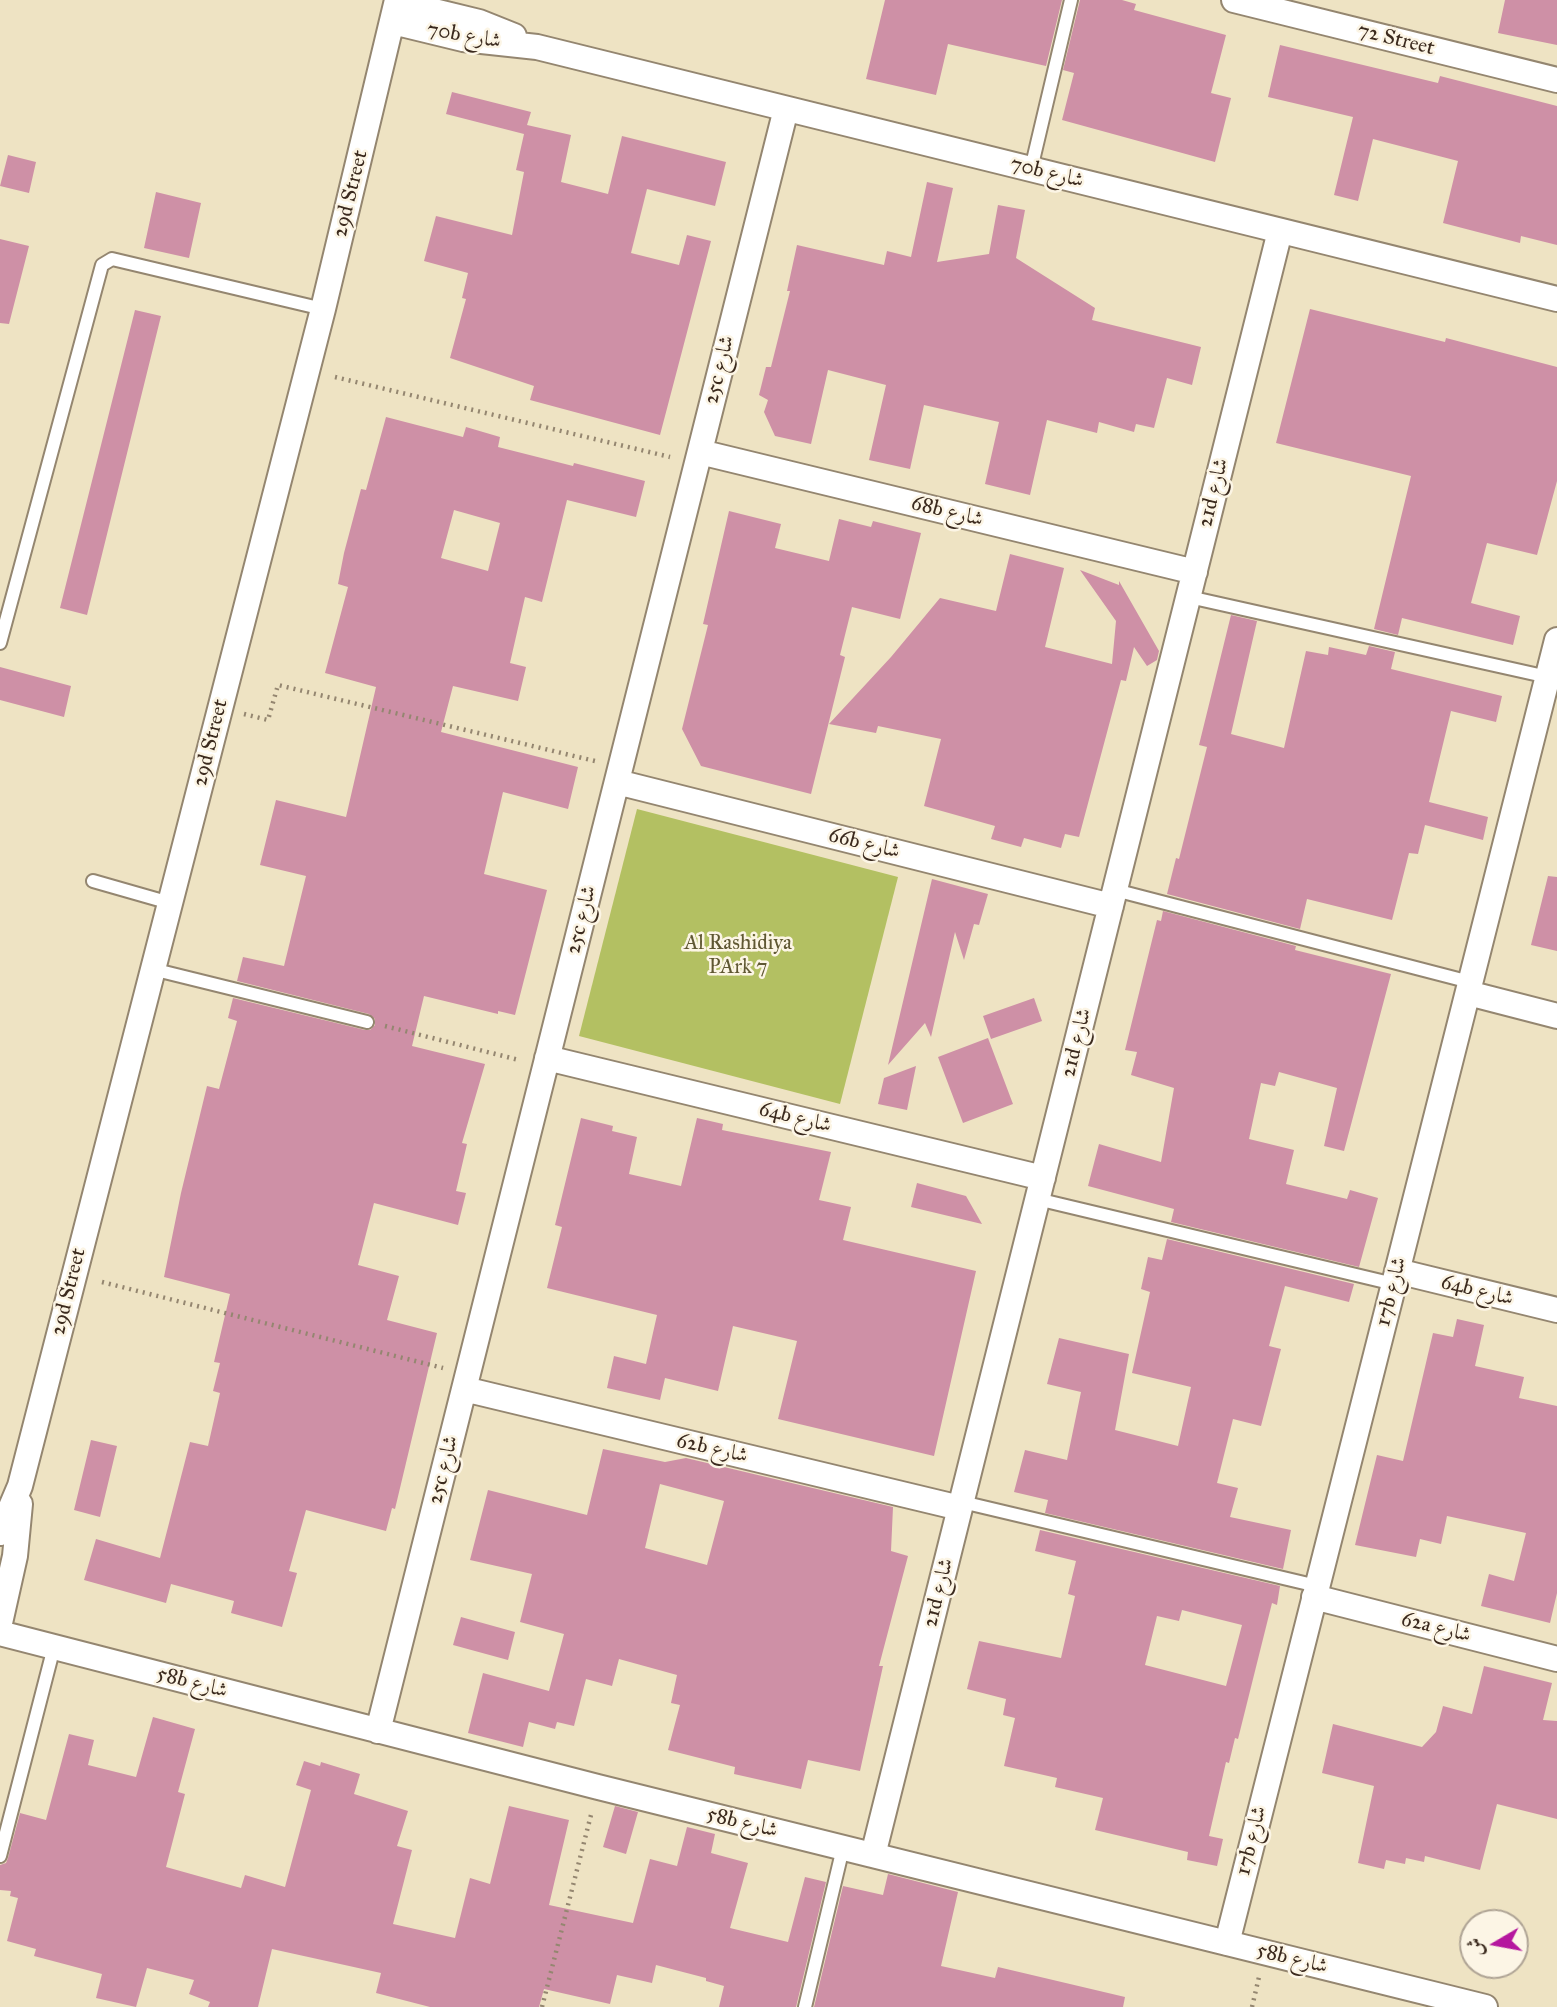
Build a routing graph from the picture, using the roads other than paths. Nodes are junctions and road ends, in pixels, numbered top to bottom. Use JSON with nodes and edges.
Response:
{"nodes":[{"id":1,"x":1071,"y":0,"type":"edge"},
{"id":2,"x":1234,"y":0,"type":"edge"},
{"id":3,"x":396,"y":8,"type":"edge"},
{"id":4,"x":1557,"y":80,"type":"edge"},
{"id":5,"x":786,"y":109,"type":"junction"},
{"id":6,"x":1031,"y":169,"type":"junction"},
{"id":7,"x":1280,"y":231,"type":"junction"},
{"id":8,"x":1557,"y":299,"type":"edge"},
{"id":9,"x":323,"y":309,"type":"junction"},
{"id":10,"x":698,"y":458,"type":"junction"},
{"id":11,"x":1195,"y":572,"type":"junction"},
{"id":12,"x":1189,"y":597,"type":"junction"},
{"id":13,"x":0,"y":643,"type":"edge"},
{"id":14,"x":1553,"y":660,"type":"edge"},
{"id":15,"x":618,"y":774,"type":"junction"},
{"id":16,"x":93,"y":881,"type":"dead end"},
{"id":17,"x":1113,"y":898,"type":"junction"},
{"id":18,"x":170,"y":903,"type":"junction"},
{"id":19,"x":152,"y":969,"type":"junction"},
{"id":20,"x":1469,"y":988,"type":"junction"},
{"id":21,"x":1557,"y":1016,"type":"edge"},
{"id":22,"x":367,"y":1022,"type":"road end"},
{"id":23,"x":546,"y":1062,"type":"junction"},
{"id":24,"x":1040,"y":1189,"type":"junction"},
{"id":25,"x":1396,"y":1278,"type":"junction"},
{"id":26,"x":1557,"y":1311,"type":"edge"},
{"id":27,"x":466,"y":1382,"type":"junction"},
{"id":28,"x":20,"y":1486,"type":"junction"},
{"id":29,"x":961,"y":1505,"type":"junction"},
{"id":30,"x":0,"y":1533,"type":"edge"},
{"id":31,"x":1316,"y":1592,"type":"junction"},
{"id":32,"x":0,"y":1623,"type":"edge"},
{"id":33,"x":0,"y":1633,"type":"edge"},
{"id":34,"x":54,"y":1647,"type":"junction"},
{"id":35,"x":1557,"y":1658,"type":"edge"},
{"id":36,"x":378,"y":1731,"type":"junction"},
{"id":37,"x":843,"y":1848,"type":"junction"},
{"id":38,"x":873,"y":1855,"type":"junction"},
{"id":39,"x":0,"y":1857,"type":"edge"},
{"id":40,"x":1227,"y":1943,"type":"junction"},
{"id":41,"x":805,"y":2007,"type":"edge"},
{"id":42,"x":1485,"y":2007,"type":"edge"}],
"edges":[{"from":1,"to":6,"type":"lane"},
{"from":2,"to":4,"type":"street","name":"72 Street"},
{"from":3,"to":5,"type":"street","name":"70b شارع"},
{"from":3,"to":9,"type":"street","name":"29d Street"},
{"from":5,"to":6,"type":"street","name":"70b شارع"},
{"from":5,"to":10,"type":"street","name":"25c شارع"},
{"from":6,"to":7,"type":"street","name":"70b شارع"},
{"from":7,"to":8,"type":"street","name":"70b شارع"},
{"from":7,"to":11,"type":"street","name":"21d شارع"},
{"from":9,"to":13,"type":"lane"},
{"from":9,"to":18,"type":"street","name":"29d Street"},
{"from":10,"to":11,"type":"street","name":"68b شارع"},
{"from":10,"to":15,"type":"street","name":"25c شارع"},
{"from":11,"to":12,"type":"street","name":"21d شارع"},
{"from":12,"to":14,"type":"lane"},
{"from":12,"to":17,"type":"street","name":"21d شارع"},
{"from":14,"to":20,"type":"street","name":"17b شارع"},
{"from":15,"to":17,"type":"street","name":"66b شارع"},
{"from":15,"to":23,"type":"street","name":"25c شارع"},
{"from":16,"to":18,"type":"lane"},
{"from":17,"to":20,"type":"lane"},
{"from":17,"to":24,"type":"street","name":"21d شارع"},
{"from":18,"to":19,"type":"street","name":"29d Street"},
{"from":19,"to":22,"type":"lane"},
{"from":19,"to":28,"type":"street","name":"29d Street"},
{"from":20,"to":21,"type":"street"},
{"from":20,"to":25,"type":"street","name":"17b شارع"},
{"from":23,"to":24,"type":"street","name":"64b شارع"},
{"from":23,"to":27,"type":"street","name":"25c شارع"},
{"from":24,"to":25,"type":"lane"},
{"from":24,"to":29,"type":"street","name":"21d شارع"},
{"from":25,"to":26,"type":"street","name":"64b شارع"},
{"from":25,"to":31,"type":"street","name":"17b شارع"},
{"from":27,"to":29,"type":"street","name":"62b شارع"},
{"from":27,"to":36,"type":"street","name":"25c شارع"},
{"from":28,"to":30,"type":"street"},
{"from":28,"to":32,"type":"street"},
{"from":29,"to":31,"type":"lane"},
{"from":29,"to":38,"type":"street","name":"21d شارع"},
{"from":31,"to":35,"type":"street","name":"62a شارع"},
{"from":31,"to":40,"type":"street","name":"17b شارع"},
{"from":33,"to":34,"type":"street","name":"58b شارع"},
{"from":34,"to":36,"type":"street","name":"58b شارع"},
{"from":34,"to":39,"type":"lane"},
{"from":36,"to":37,"type":"street","name":"58b شارع"},
{"from":37,"to":38,"type":"street","name":"58b شارع"},
{"from":37,"to":41,"type":"lane"},
{"from":38,"to":40,"type":"street","name":"58b شارع"},
{"from":40,"to":42,"type":"street","name":"58b شارع"}]}
